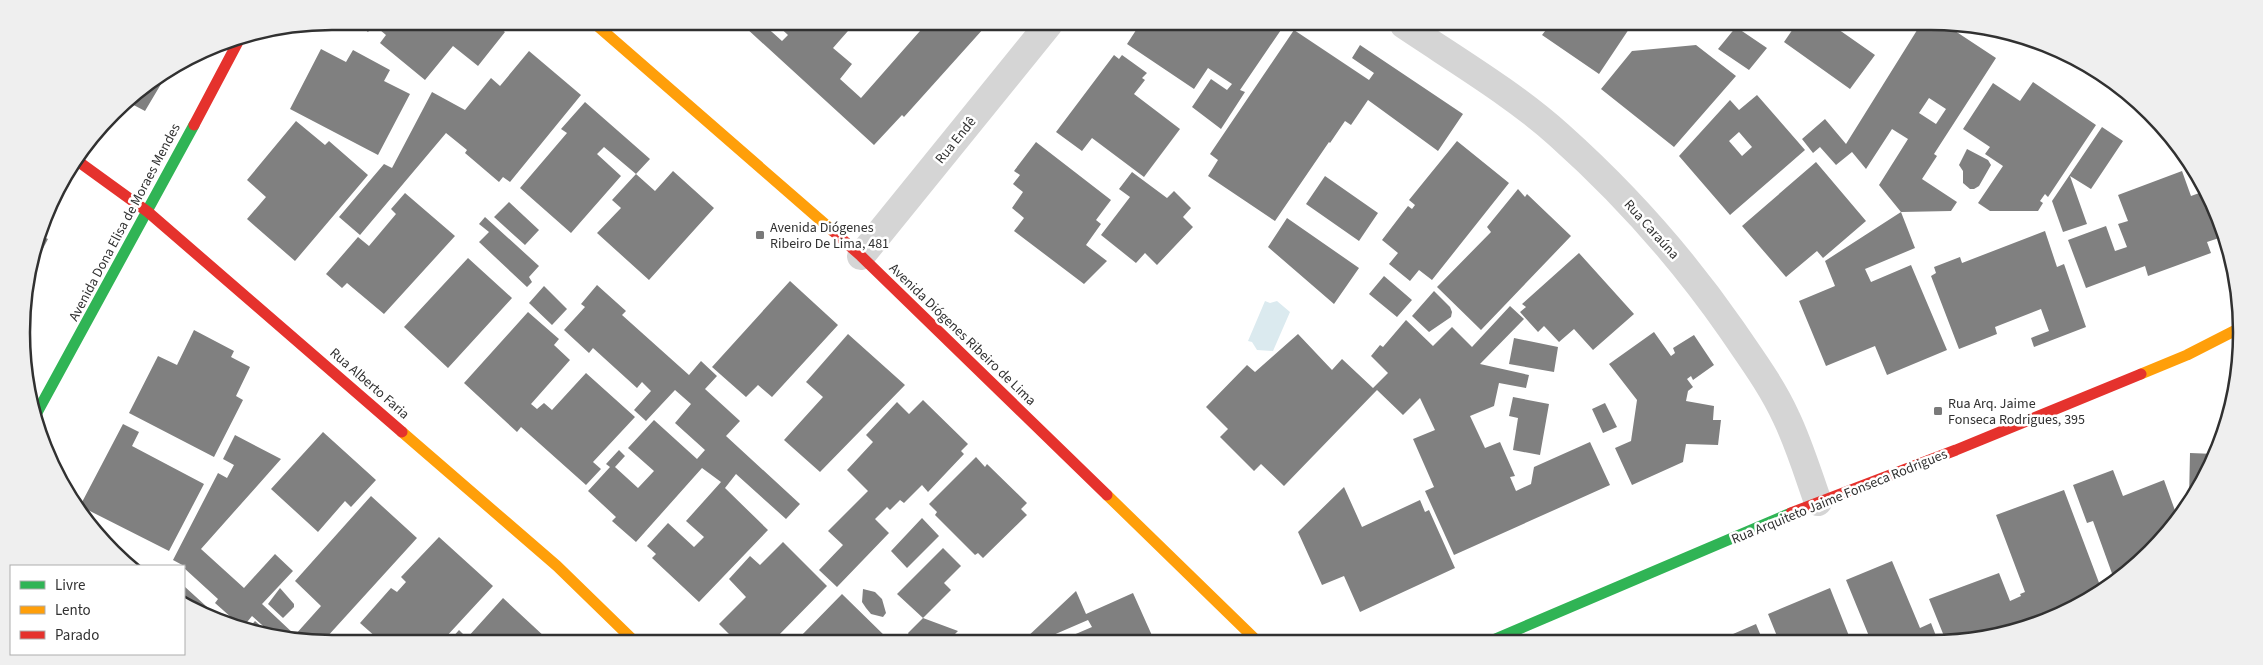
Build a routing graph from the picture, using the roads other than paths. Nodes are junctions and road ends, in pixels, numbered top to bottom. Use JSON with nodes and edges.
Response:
{"nodes":[{"id":1,"x":602,"y":30,"type":"edge"},
{"id":2,"x":1044,"y":30,"type":"edge"},
{"id":3,"x":1411,"y":30,"type":"edge"},
{"id":4,"x":236,"y":46,"type":"edge"},
{"id":5,"x":81,"y":164,"type":"edge"},
{"id":6,"x":148,"y":212,"type":"junction"},
{"id":7,"x":861,"y":256,"type":"junction"},
{"id":8,"x":2233,"y":332,"type":"edge"},
{"id":9,"x":2232,"y":347,"type":"edge"},
{"id":10,"x":2187,"y":355,"type":"junction"},
{"id":11,"x":39,"y":408,"type":"edge"},
{"id":12,"x":1818,"y":502,"type":"junction"},
{"id":13,"x":629,"y":635,"type":"edge"},
{"id":14,"x":1251,"y":635,"type":"edge"},
{"id":15,"x":1504,"y":635,"type":"edge"}],
"edges":[{"from":1,"to":7,"type":"street","name":"Avenida Diógenes Ribeiro de Lima"},
{"from":2,"to":7,"type":"street","name":"Rua Endê"},
{"from":3,"to":12,"type":"street","name":"Rua Caraúna"},
{"from":4,"to":6,"type":"street","name":"Avenida Dona Elisa de Moraes Mendes"},
{"from":5,"to":6,"type":"street","name":"Rua Alberto Faria"},
{"from":6,"to":11,"type":"street","name":"Avenida Dona Elisa de Moraes Mendes"},
{"from":6,"to":13,"type":"street","name":"Rua Alberto Faria"},
{"from":7,"to":14,"type":"street","name":"Avenida Diógenes Ribeiro de Lima"},
{"from":8,"to":10,"type":"street","name":"Rua Arquiteto Jaime Fonseca Rodrigues"},
{"from":9,"to":10,"type":"street","name":"Rua Arquiteto Jaime Fonseca Rodrigues"},
{"from":10,"to":12,"type":"street","name":"Rua Arquiteto Jaime Fonseca Rodrigues"},
{"from":12,"to":15,"type":"street","name":"Rua Arquiteto Jaime Fonseca Rodrigues"}]}
